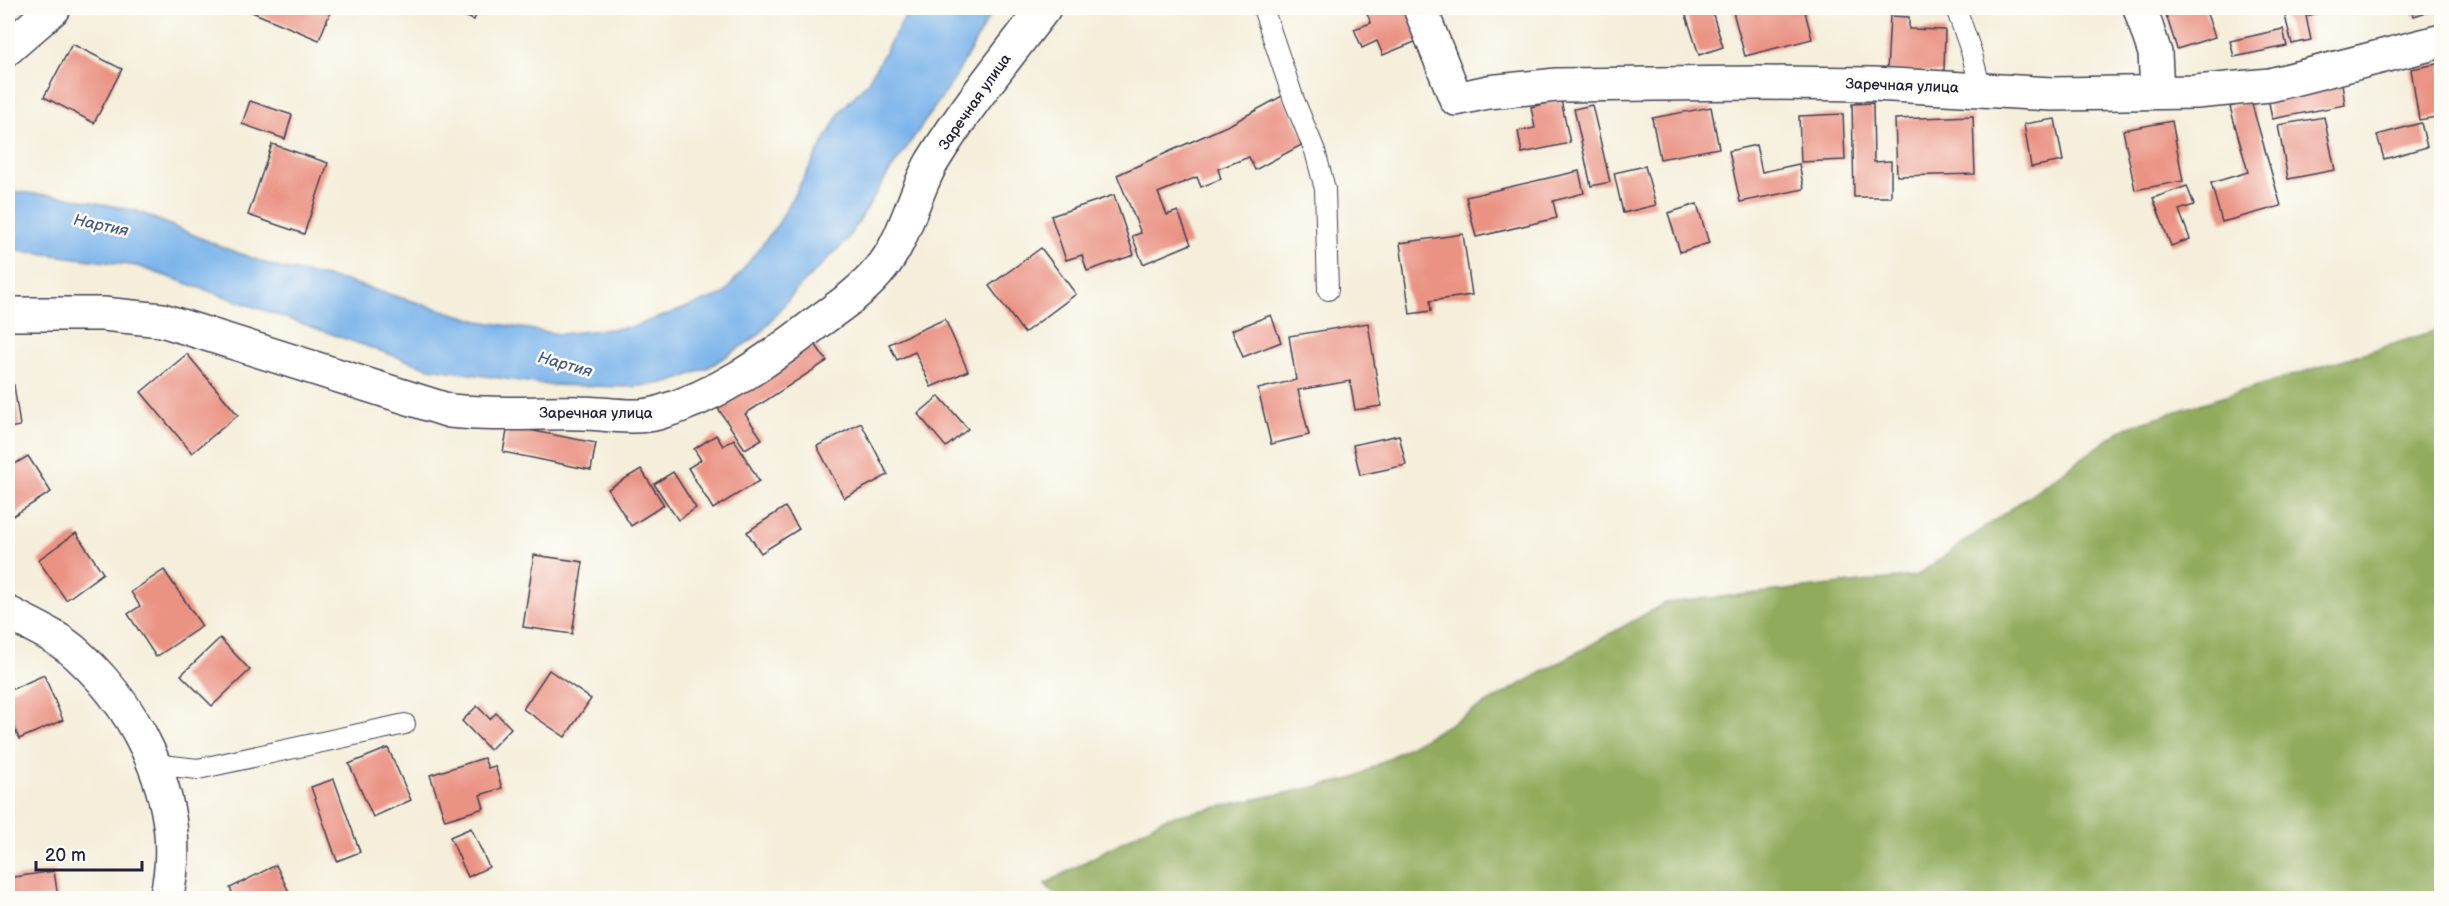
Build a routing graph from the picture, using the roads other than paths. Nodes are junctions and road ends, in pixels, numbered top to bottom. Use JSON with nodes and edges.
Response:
{"nodes":[{"id":1,"x":54,"y":8,"type":"edge"},
{"id":2,"x":1044,"y":8,"type":"edge"},
{"id":3,"x":1263,"y":8,"type":"edge"},
{"id":4,"x":1420,"y":8,"type":"edge"},
{"id":5,"x":1956,"y":8,"type":"edge"},
{"id":6,"x":2140,"y":8,"type":"edge"},
{"id":7,"x":2442,"y":41,"type":"edge"},
{"id":8,"x":8,"y":48,"type":"edge"},
{"id":9,"x":1981,"y":90,"type":"junction"},
{"id":10,"x":2157,"y":91,"type":"junction"},
{"id":11,"x":1328,"y":290,"type":"dead end"},
{"id":12,"x":8,"y":314,"type":"edge"},
{"id":13,"x":8,"y":613,"type":"edge"},
{"id":14,"x":405,"y":724,"type":"dead end"},
{"id":15,"x":153,"y":764,"type":"junction"},
{"id":16,"x":166,"y":898,"type":"edge"}],
"edges":[{"from":1,"to":8,"type":"street"},
{"from":2,"to":12,"type":"street","name":"Заречная улица"},
{"from":3,"to":11,"type":"lane"},
{"from":4,"to":9,"type":"street","name":"Заречная улица"},
{"from":5,"to":9,"type":"lane"},
{"from":6,"to":10,"type":"street"},
{"from":7,"to":10,"type":"street","name":"Заречная улица"},
{"from":9,"to":10,"type":"street","name":"Заречная улица"},
{"from":13,"to":15,"type":"street"},
{"from":14,"to":15,"type":"lane"},
{"from":15,"to":16,"type":"street"}]}
